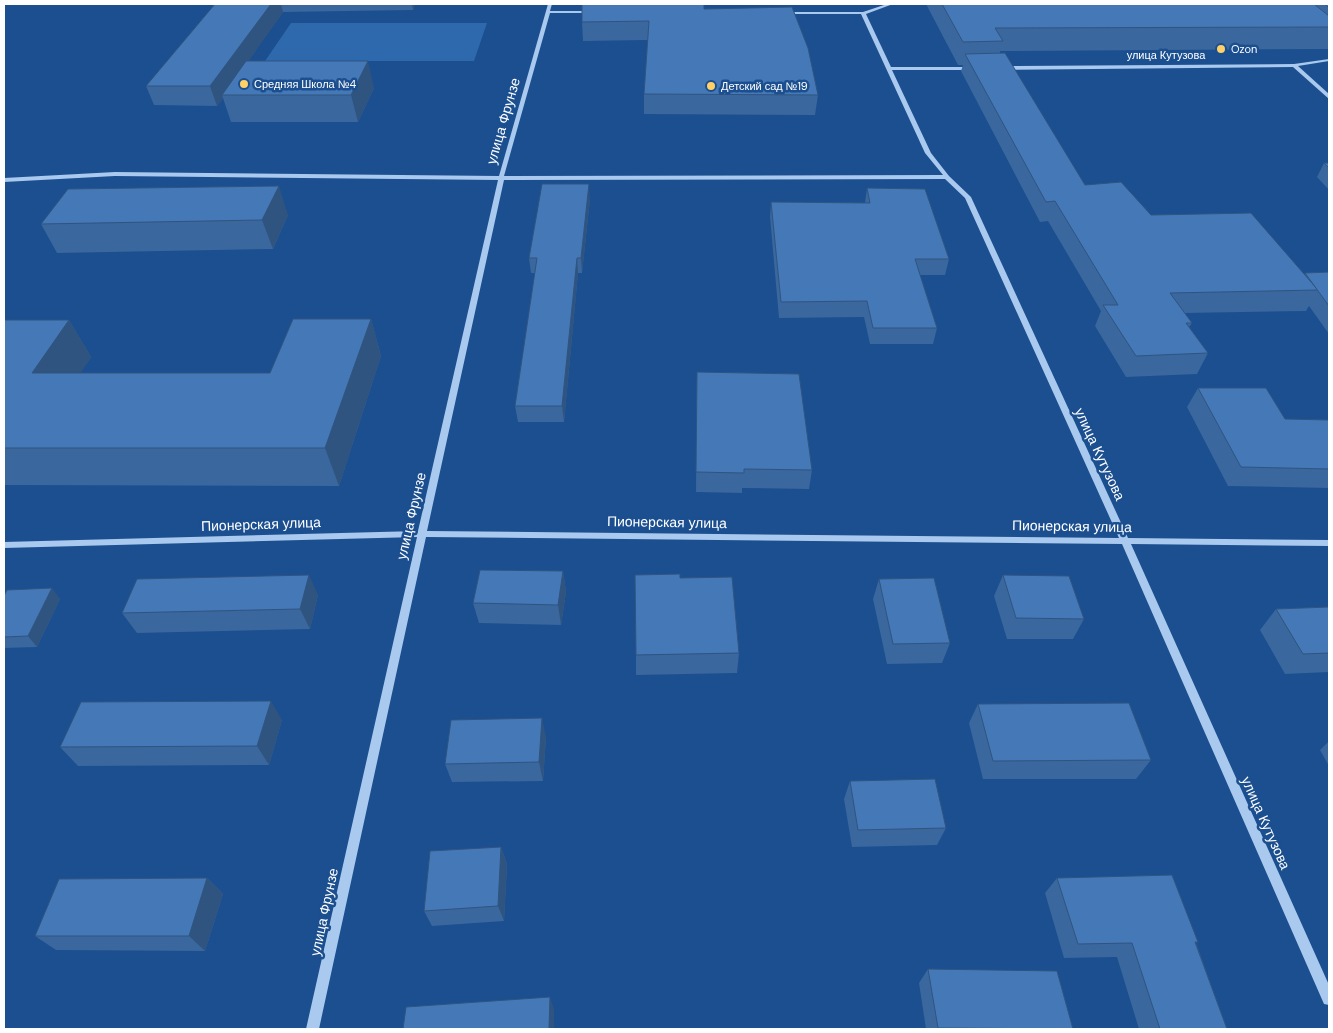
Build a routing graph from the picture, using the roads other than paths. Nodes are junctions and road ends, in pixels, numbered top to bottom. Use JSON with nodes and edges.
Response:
{"nodes":[{"id":1,"x":891,"y":4,"type":"edge"},
{"id":2,"x":549,"y":8,"type":"edge"},
{"id":3,"x":602,"y":12,"type":"edge"},
{"id":4,"x":775,"y":13,"type":"edge"},
{"id":5,"x":863,"y":13,"type":"junction"},
{"id":6,"x":1329,"y":60,"type":"edge"},
{"id":7,"x":1294,"y":65,"type":"junction"},
{"id":8,"x":978,"y":68,"type":"edge"},
{"id":9,"x":998,"y":68,"type":"edge"},
{"id":10,"x":889,"y":69,"type":"junction"},
{"id":11,"x":1329,"y":98,"type":"edge"},
{"id":12,"x":501,"y":178,"type":"junction"},
{"id":13,"x":947,"y":178,"type":"junction"},
{"id":14,"x":4,"y":180,"type":"edge"},
{"id":15,"x":421,"y":534,"type":"junction"},
{"id":16,"x":1125,"y":541,"type":"junction"},
{"id":17,"x":1329,"y":543,"type":"edge"},
{"id":18,"x":4,"y":545,"type":"edge"},
{"id":19,"x":1329,"y":999,"type":"edge"},
{"id":20,"x":312,"y":1029,"type":"edge"}],
"edges":[{"from":1,"to":5,"type":"street"},
{"from":2,"to":3,"type":"street"},
{"from":2,"to":12,"type":"street","name":"улица Фрунзе"},
{"from":4,"to":5,"type":"street"},
{"from":5,"to":10,"type":"street","name":"улица Кутузова"},
{"from":6,"to":7,"type":"street","name":"улица Кутузова"},
{"from":7,"to":9,"type":"street","name":"улица Кутузова"},
{"from":7,"to":11,"type":"street"},
{"from":8,"to":10,"type":"street"},
{"from":10,"to":13,"type":"street","name":"улица Кутузова"},
{"from":12,"to":13,"type":"street"},
{"from":12,"to":14,"type":"street"},
{"from":12,"to":15,"type":"street","name":"улица Фрунзе"},
{"from":13,"to":16,"type":"street","name":"улица Кутузова"},
{"from":15,"to":16,"type":"street","name":"Пионерская улица"},
{"from":15,"to":18,"type":"street","name":"Пионерская улица"},
{"from":15,"to":20,"type":"street","name":"улица Фрунзе"},
{"from":16,"to":17,"type":"street","name":"Пионерская улица"},
{"from":16,"to":19,"type":"street","name":"улица Кутузова"}]}
